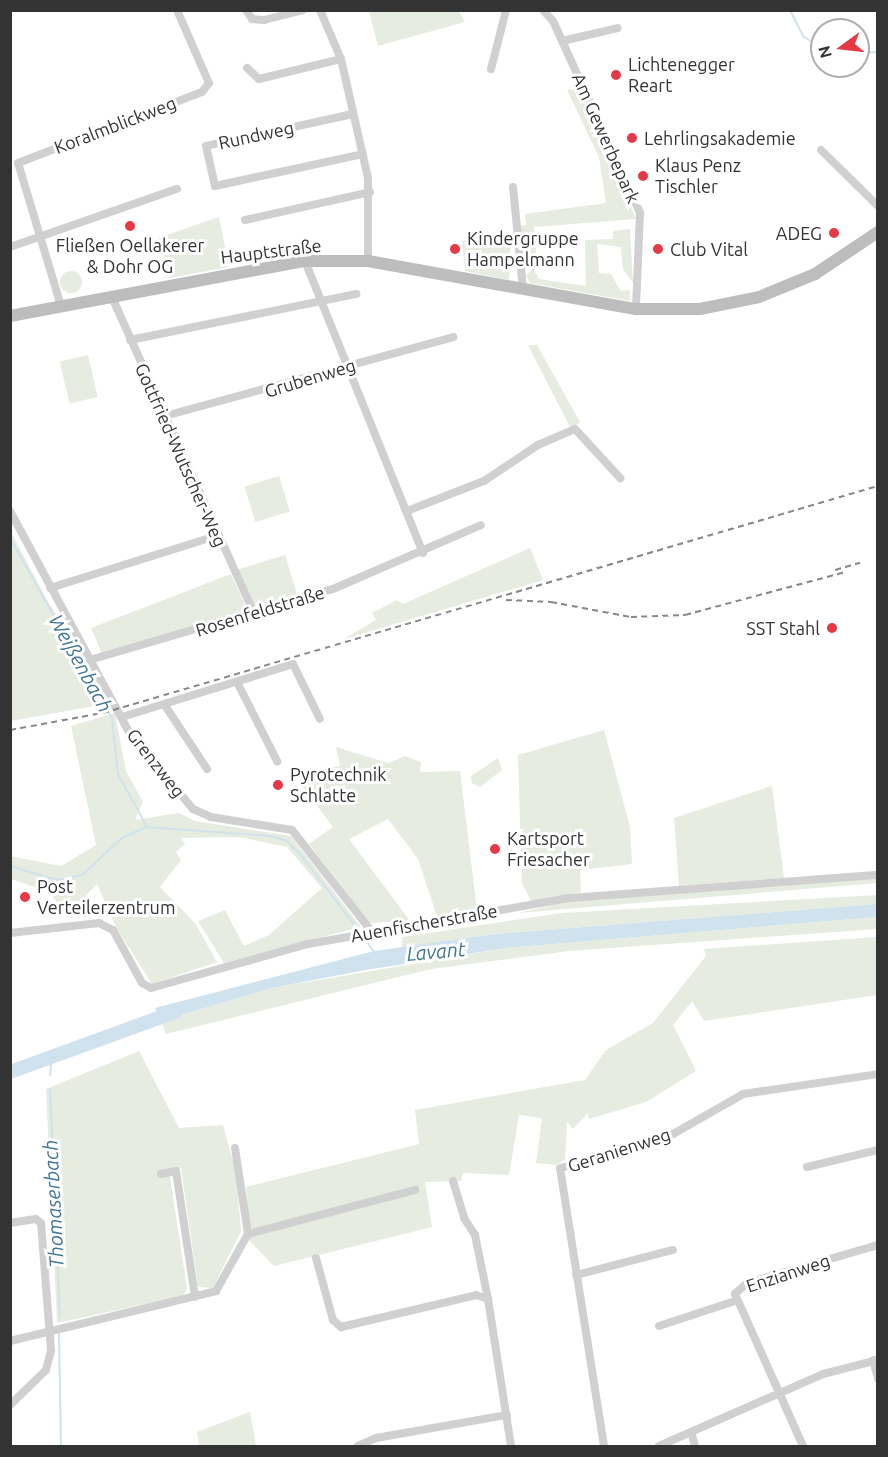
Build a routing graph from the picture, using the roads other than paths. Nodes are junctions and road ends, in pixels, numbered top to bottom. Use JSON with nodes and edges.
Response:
{"nodes":[{"id":1,"x":177,"y":10,"type":"edge"},
{"id":2,"x":246,"y":10,"type":"edge"},
{"id":3,"x":303,"y":10,"type":"edge"},
{"id":4,"x":320,"y":10,"type":"edge"},
{"id":5,"x":506,"y":10,"type":"edge"},
{"id":6,"x":543,"y":10,"type":"edge"},
{"id":7,"x":618,"y":28,"type":"dead end"},
{"id":8,"x":562,"y":41,"type":"junction"},
{"id":9,"x":341,"y":59,"type":"junction"},
{"id":10,"x":247,"y":68,"type":"dead end"},
{"id":11,"x":491,"y":69,"type":"dead end"},
{"id":12,"x":352,"y":114,"type":"junction"},
{"id":13,"x":821,"y":150,"type":"dead end"},
{"id":14,"x":363,"y":153,"type":"junction"},
{"id":15,"x":513,"y":187,"type":"dead end"},
{"id":16,"x":177,"y":189,"type":"dead end"},
{"id":17,"x":370,"y":192,"type":"junction"},
{"id":18,"x":878,"y":206,"type":"edge"},
{"id":19,"x":245,"y":220,"type":"dead end"},
{"id":20,"x":878,"y":232,"type":"edge"},
{"id":21,"x":41,"y":238,"type":"junction"},
{"id":22,"x":10,"y":247,"type":"edge"},
{"id":23,"x":305,"y":261,"type":"junction"},
{"id":24,"x":368,"y":261,"type":"junction"},
{"id":25,"x":523,"y":289,"type":"junction"},
{"id":26,"x":356,"y":294,"type":"dead end"},
{"id":27,"x":111,"y":295,"type":"junction"},
{"id":28,"x":322,"y":300,"type":"junction"},
{"id":29,"x":61,"y":306,"type":"junction"},
{"id":30,"x":636,"y":309,"type":"junction"},
{"id":31,"x":10,"y":316,"type":"edge"},
{"id":32,"x":453,"y":337,"type":"dead end"},
{"id":33,"x":130,"y":340,"type":"junction"},
{"id":34,"x":348,"y":366,"type":"junction"},
{"id":35,"x":165,"y":416,"type":"junction"},
{"id":36,"x":620,"y":478,"type":"dead end"},
{"id":37,"x":10,"y":511,"type":"edge"},
{"id":38,"x":407,"y":511,"type":"junction"},
{"id":39,"x":481,"y":525,"type":"dead end"},
{"id":40,"x":216,"y":536,"type":"junction"},
{"id":41,"x":423,"y":553,"type":"junction"},
{"id":42,"x":50,"y":588,"type":"junction"},
{"id":43,"x":254,"y":614,"type":"junction"},
{"id":44,"x":93,"y":659,"type":"junction"},
{"id":45,"x":237,"y":682,"type":"junction"},
{"id":46,"x":164,"y":704,"type":"junction"},
{"id":47,"x":122,"y":717,"type":"junction"},
{"id":48,"x":320,"y":719,"type":"dead end"},
{"id":49,"x":277,"y":761,"type":"dead end"},
{"id":50,"x":207,"y":769,"type":"dead end"},
{"id":51,"x":878,"y":875,"type":"edge"},
{"id":52,"x":369,"y":932,"type":"junction"},
{"id":53,"x":10,"y":933,"type":"edge"},
{"id":54,"x":878,"y":1074,"type":"edge"},
{"id":55,"x":235,"y":1148,"type":"dead end"},
{"id":56,"x":878,"y":1150,"type":"edge"},
{"id":57,"x":807,"y":1167,"type":"dead end"},
{"id":58,"x":161,"y":1174,"type":"dead end"},
{"id":59,"x":453,"y":1181,"type":"dead end"},
{"id":60,"x":415,"y":1190,"type":"dead end"},
{"id":61,"x":10,"y":1222,"type":"edge"},
{"id":62,"x":248,"y":1234,"type":"junction"},
{"id":63,"x":878,"y":1245,"type":"edge"},
{"id":64,"x":673,"y":1250,"type":"dead end"},
{"id":65,"x":316,"y":1258,"type":"dead end"},
{"id":66,"x":576,"y":1275,"type":"junction"},
{"id":67,"x":195,"y":1297,"type":"junction"},
{"id":68,"x":488,"y":1299,"type":"junction"},
{"id":69,"x":735,"y":1301,"type":"junction"},
{"id":70,"x":659,"y":1326,"type":"dead end"},
{"id":71,"x":49,"y":1332,"type":"junction"},
{"id":72,"x":10,"y":1341,"type":"edge"},
{"id":73,"x":875,"y":1360,"type":"edge"},
{"id":74,"x":878,"y":1379,"type":"edge"},
{"id":75,"x":777,"y":1393,"type":"junction"},
{"id":76,"x":10,"y":1405,"type":"edge"},
{"id":77,"x":507,"y":1415,"type":"junction"},
{"id":78,"x":691,"y":1432,"type":"junction"},
{"id":79,"x":358,"y":1446,"type":"edge"},
{"id":80,"x":511,"y":1446,"type":"edge"},
{"id":81,"x":604,"y":1446,"type":"edge"},
{"id":82,"x":659,"y":1446,"type":"edge"},
{"id":83,"x":695,"y":1446,"type":"edge"},
{"id":84,"x":803,"y":1446,"type":"edge"}],
"edges":[{"from":1,"to":21,"type":"street","name":"Koralmblickweg"},
{"from":2,"to":3,"type":"street"},
{"from":4,"to":9,"type":"street"},
{"from":5,"to":11,"type":"street"},
{"from":6,"to":8,"type":"street","name":"Am Gewerbepark"},
{"from":7,"to":8,"type":"street"},
{"from":8,"to":30,"type":"street","name":"Am Gewerbepark"},
{"from":9,"to":10,"type":"street"},
{"from":9,"to":12,"type":"street"},
{"from":12,"to":14,"type":"street"},
{"from":12,"to":14,"type":"street","name":"Rundweg"},
{"from":13,"to":18,"type":"street"},
{"from":14,"to":17,"type":"street"},
{"from":15,"to":25,"type":"street"},
{"from":16,"to":21,"type":"street"},
{"from":17,"to":19,"type":"street"},
{"from":17,"to":24,"type":"street"},
{"from":20,"to":30,"type":"main road","name":"Hauptstraße"},
{"from":21,"to":22,"type":"street"},
{"from":21,"to":29,"type":"street","name":"Koralmblickweg"},
{"from":23,"to":24,"type":"main road","name":"Hauptstraße"},
{"from":23,"to":27,"type":"main road","name":"Hauptstraße"},
{"from":23,"to":28,"type":"street"},
{"from":24,"to":25,"type":"main road","name":"Hauptstraße"},
{"from":25,"to":30,"type":"main road","name":"Hauptstraße"},
{"from":26,"to":28,"type":"street"},
{"from":27,"to":29,"type":"main road","name":"Hauptstraße"},
{"from":27,"to":33,"type":"street","name":"Gottfried-Wutscher-Weg"},
{"from":28,"to":33,"type":"street"},
{"from":28,"to":34,"type":"street"},
{"from":29,"to":31,"type":"main road","name":"Hauptstraße"},
{"from":32,"to":34,"type":"street","name":"Grubenweg"},
{"from":33,"to":35,"type":"street","name":"Gottfried-Wutscher-Weg"},
{"from":34,"to":35,"type":"street","name":"Grubenweg"},
{"from":34,"to":38,"type":"street"},
{"from":35,"to":40,"type":"street","name":"Gottfried-Wutscher-Weg"},
{"from":36,"to":38,"type":"street"},
{"from":37,"to":42,"type":"street","name":"Grenzweg"},
{"from":38,"to":41,"type":"street"},
{"from":39,"to":41,"type":"street","name":"Rosenfeldstraße"},
{"from":40,"to":42,"type":"street"},
{"from":40,"to":43,"type":"street","name":"Gottfried-Wutscher-Weg"},
{"from":41,"to":43,"type":"street","name":"Rosenfeldstraße"},
{"from":42,"to":44,"type":"street","name":"Grenzweg"},
{"from":43,"to":44,"type":"street","name":"Rosenfeldstraße"},
{"from":44,"to":47,"type":"street","name":"Grenzweg"},
{"from":45,"to":46,"type":"street"},
{"from":45,"to":48,"type":"street"},
{"from":45,"to":49,"type":"street"},
{"from":46,"to":47,"type":"street"},
{"from":46,"to":50,"type":"street"},
{"from":47,"to":52,"type":"street","name":"Grenzweg"},
{"from":51,"to":52,"type":"street","name":"Auenfischerstraße"},
{"from":52,"to":53,"type":"street","name":"Auenfischerstraße"},
{"from":54,"to":66,"type":"street","name":"Geranienweg"},
{"from":55,"to":62,"type":"street"},
{"from":56,"to":57,"type":"street"},
{"from":58,"to":67,"type":"street"},
{"from":59,"to":68,"type":"street"},
{"from":60,"to":62,"type":"street"},
{"from":61,"to":71,"type":"street"},
{"from":62,"to":67,"type":"street"},
{"from":63,"to":69,"type":"street","name":"Enzianweg"},
{"from":64,"to":66,"type":"street"},
{"from":65,"to":68,"type":"street"},
{"from":66,"to":81,"type":"street","name":"Geranienweg"},
{"from":67,"to":71,"type":"street"},
{"from":68,"to":77,"type":"street"},
{"from":69,"to":70,"type":"street"},
{"from":69,"to":75,"type":"street","name":"Enzianweg"},
{"from":71,"to":72,"type":"street"},
{"from":71,"to":76,"type":"street"},
{"from":73,"to":74,"type":"street"},
{"from":73,"to":75,"type":"street"},
{"from":75,"to":78,"type":"street"},
{"from":75,"to":84,"type":"street","name":"Enzianweg"},
{"from":77,"to":79,"type":"street"},
{"from":77,"to":80,"type":"street"},
{"from":78,"to":82,"type":"street"},
{"from":78,"to":83,"type":"street"}]}
